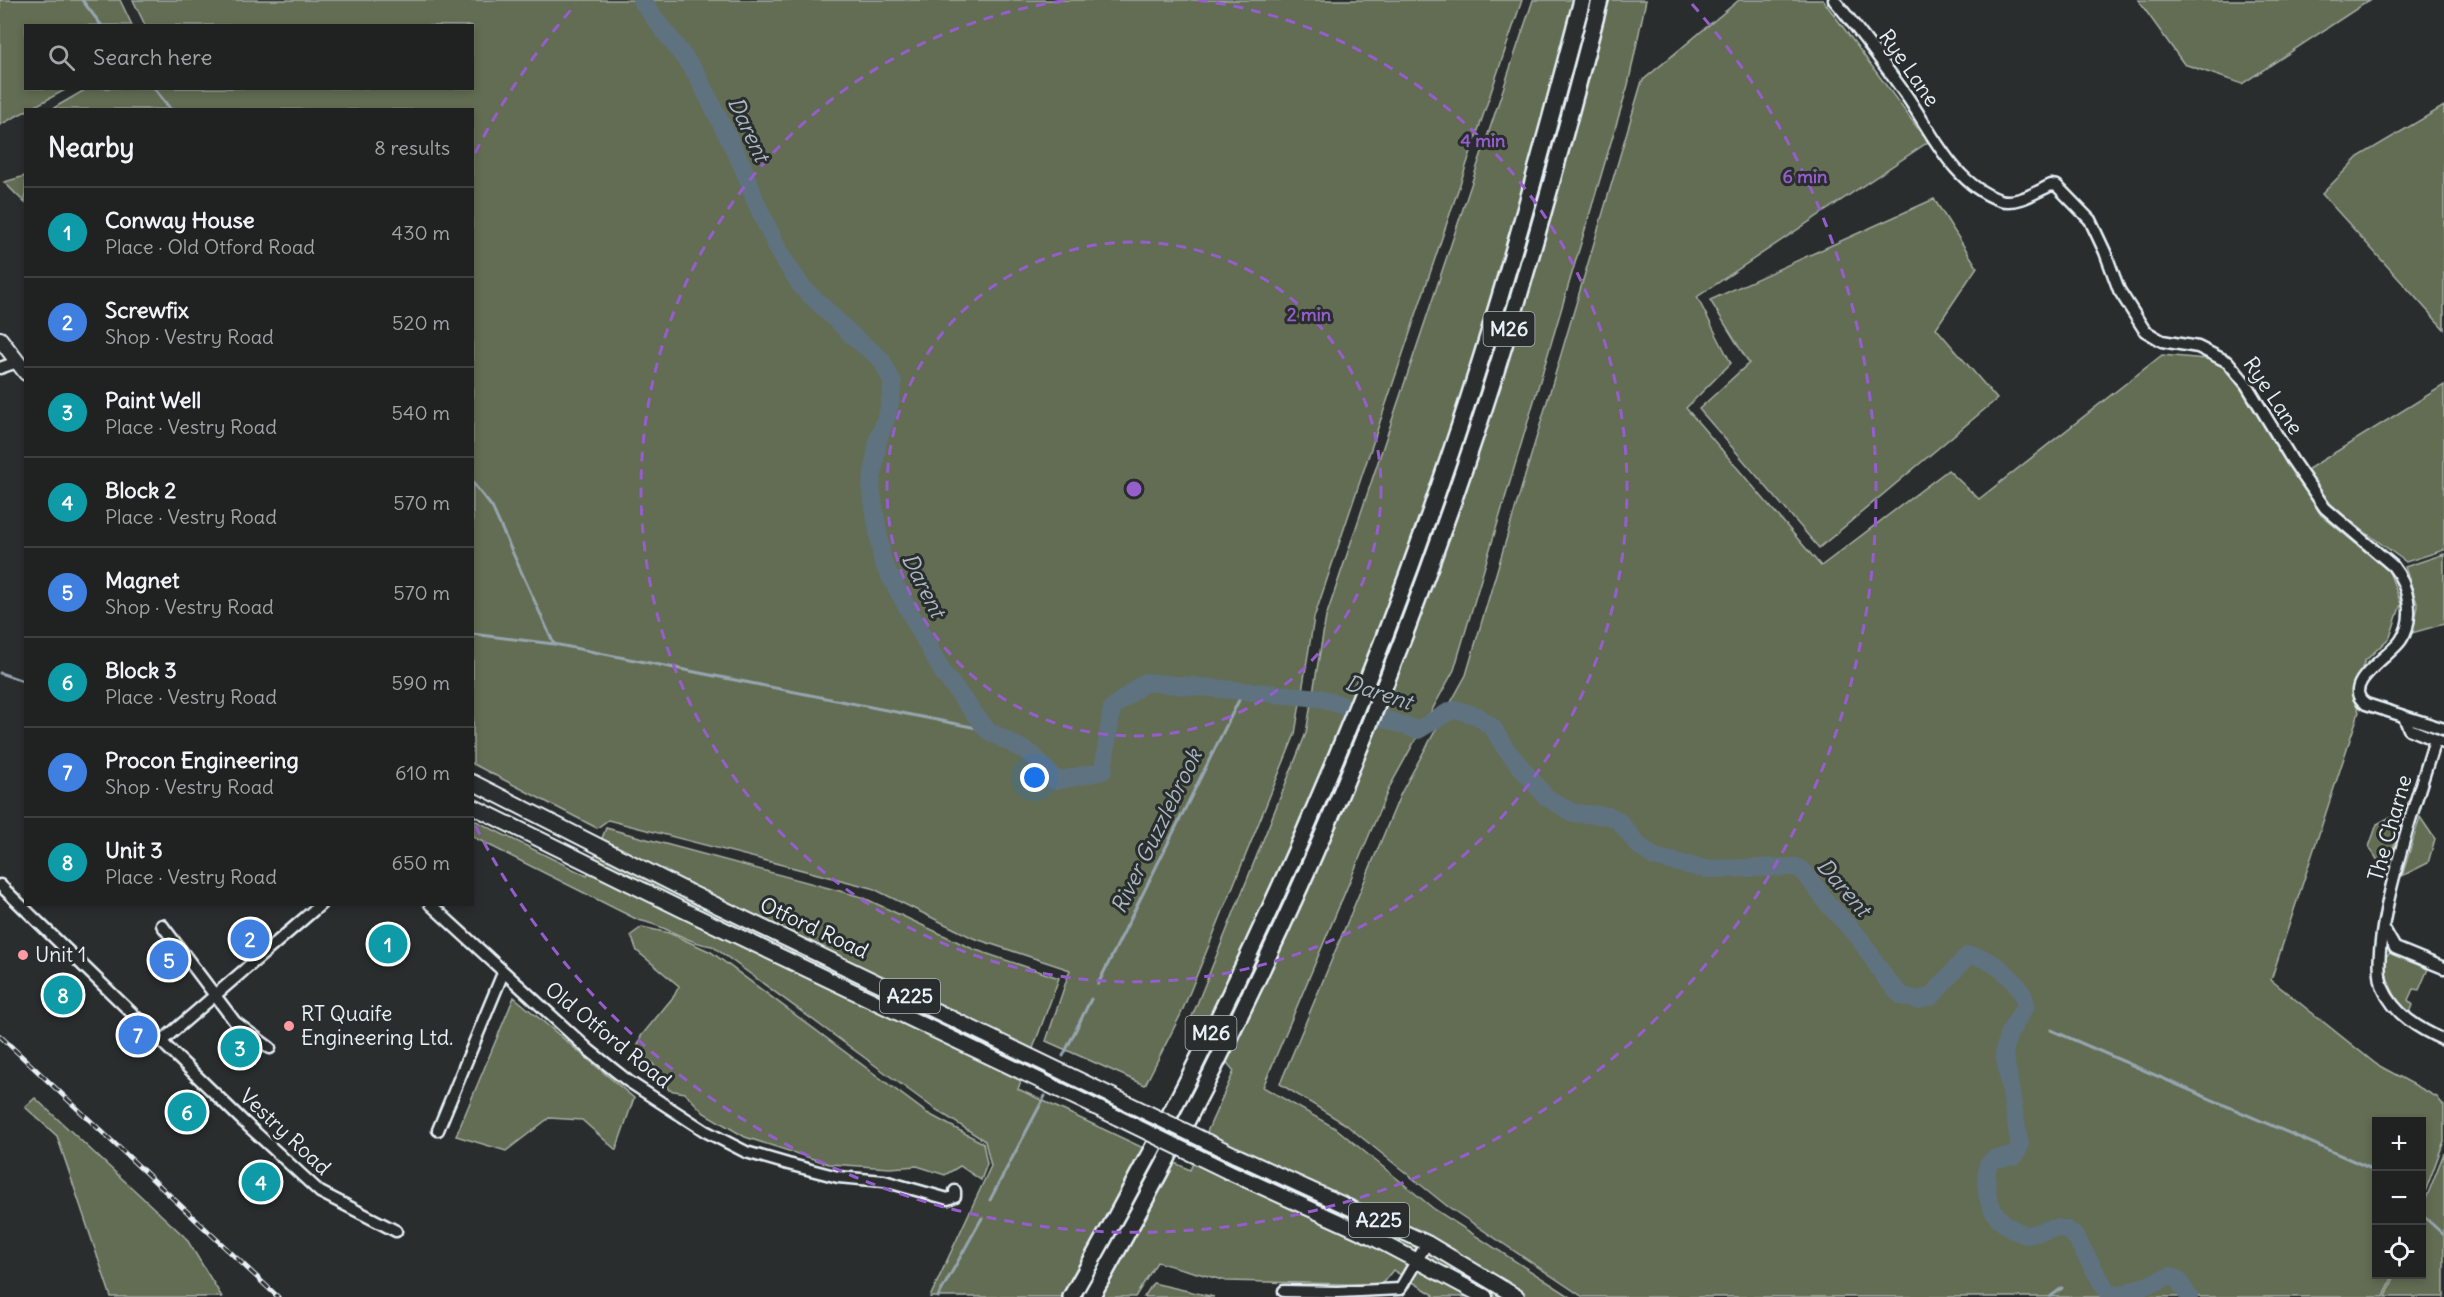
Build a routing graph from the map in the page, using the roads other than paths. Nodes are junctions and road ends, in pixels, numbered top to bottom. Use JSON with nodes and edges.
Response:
{"nodes":[{"id":1,"x":1582,"y":0,"type":"edge"},
{"id":2,"x":1600,"y":0,"type":"edge"},
{"id":3,"x":1834,"y":0,"type":"edge"},
{"id":4,"x":0,"y":339,"type":"edge"},
{"id":5,"x":0,"y":368,"type":"edge"},
{"id":6,"x":23,"y":370,"type":"edge"},
{"id":7,"x":2404,"y":717,"type":"junction"},
{"id":8,"x":2444,"y":729,"type":"edge"},
{"id":9,"x":2440,"y":741,"type":"edge"},
{"id":10,"x":474,"y":783,"type":"edge"},
{"id":11,"x":474,"y":807,"type":"edge"},
{"id":12,"x":0,"y":885,"type":"edge"},
{"id":13,"x":319,"y":906,"type":"edge"},
{"id":14,"x":432,"y":906,"type":"edge"},
{"id":15,"x":162,"y":925,"type":"dead end"},
{"id":16,"x":2383,"y":927,"type":"junction"},
{"id":17,"x":2444,"y":968,"type":"edge"},
{"id":18,"x":503,"y":973,"type":"junction"},
{"id":19,"x":216,"y":993,"type":"junction"},
{"id":20,"x":2444,"y":1040,"type":"edge"},
{"id":21,"x":162,"y":1041,"type":"junction"},
{"id":22,"x":270,"y":1048,"type":"dead end"},
{"id":23,"x":438,"y":1130,"type":"dead end"},
{"id":24,"x":955,"y":1191,"type":"dead end"},
{"id":25,"x":396,"y":1231,"type":"dead end"},
{"id":26,"x":1427,"y":1243,"type":"junction"},
{"id":27,"x":1416,"y":1260,"type":"junction"},
{"id":28,"x":1284,"y":1291,"type":"dead end"},
{"id":29,"x":1071,"y":1297,"type":"edge"},
{"id":30,"x":1091,"y":1297,"type":"edge"},
{"id":31,"x":1485,"y":1297,"type":"edge"},
{"id":32,"x":1517,"y":1297,"type":"edge"}],
"edges":[{"from":1,"to":29,"type":"highway","number":"M26"},
{"from":2,"to":30,"type":"highway","number":"M26"},
{"from":3,"to":7,"type":"street","name":"Rye Lane"},
{"from":4,"to":6,"type":"main road"},
{"from":5,"to":6,"type":"street"},
{"from":7,"to":8,"type":"street","name":"Rye Lane"},
{"from":7,"to":9,"type":"street"},
{"from":9,"to":16,"type":"street","name":"The Charne"},
{"from":10,"to":26,"type":"main road","name":"Otford Road","number":"A225","bridge":true},
{"from":11,"to":27,"type":"main road","name":"Otford Road","number":"A225","bridge":true},
{"from":12,"to":21,"type":"street","name":"Vestry Road"},
{"from":13,"to":19,"type":"street"},
{"from":14,"to":18,"type":"street","name":"Old Otford Road"},
{"from":15,"to":19,"type":"street"},
{"from":16,"to":17,"type":"street"},
{"from":16,"to":20,"type":"street","name":"The Charne"},
{"from":18,"to":23,"type":"street"},
{"from":18,"to":24,"type":"street","name":"Old Otford Road"},
{"from":19,"to":21,"type":"street"},
{"from":19,"to":22,"type":"street"},
{"from":21,"to":25,"type":"street","name":"Vestry Road"},
{"from":26,"to":27,"type":"street"},
{"from":26,"to":32,"type":"main road","number":"A225"},
{"from":27,"to":28,"type":"street"},
{"from":27,"to":31,"type":"main road","number":"A225"}]}
